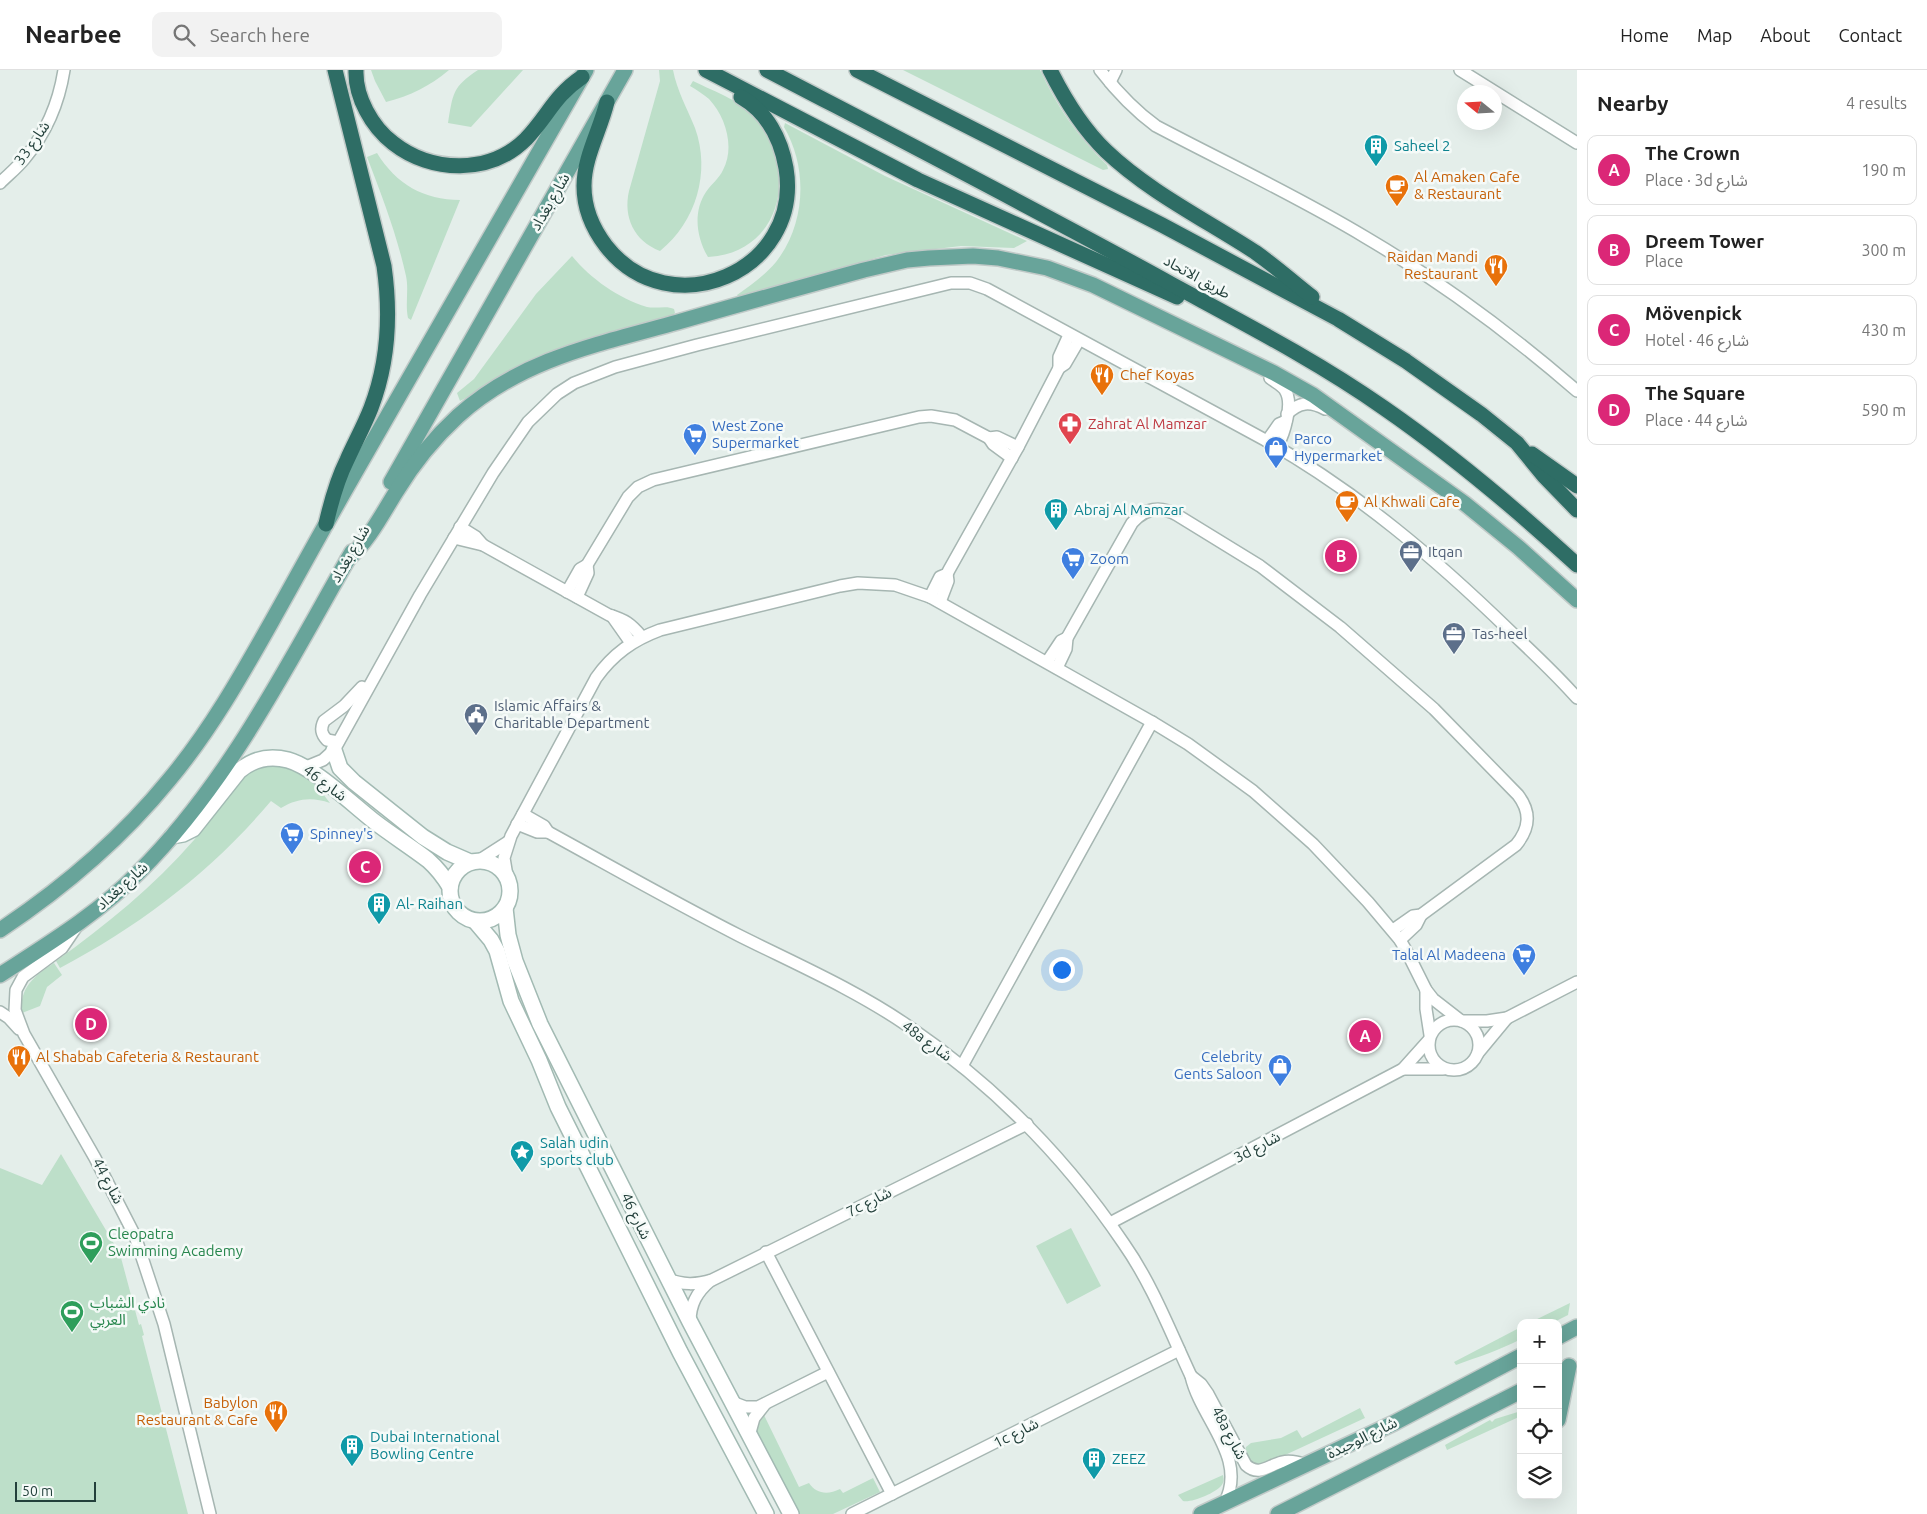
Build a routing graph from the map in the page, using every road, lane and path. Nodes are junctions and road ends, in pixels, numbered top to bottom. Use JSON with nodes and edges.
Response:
{"nodes":[{"id":1,"x":64,"y":70,"type":"edge"},
{"id":2,"x":335,"y":70,"type":"edge"},
{"id":3,"x":356,"y":70,"type":"edge"},
{"id":4,"x":704,"y":70,"type":"edge"},
{"id":5,"x":767,"y":70,"type":"edge"},
{"id":6,"x":857,"y":70,"type":"edge"},
{"id":7,"x":1050,"y":70,"type":"edge"},
{"id":8,"x":1100,"y":70,"type":"edge"},
{"id":9,"x":1116,"y":70,"type":"edge"},
{"id":10,"x":1460,"y":70,"type":"edge"},
{"id":11,"x":584,"y":73,"type":"edge"},
{"id":12,"x":622,"y":76,"type":"edge"},
{"id":13,"x":1110,"y":82,"type":"junction"},
{"id":14,"x":607,"y":102,"type":"junction"},
{"id":15,"x":1577,"y":143,"type":"edge"},
{"id":16,"x":0,"y":183,"type":"edge"},
{"id":17,"x":1230,"y":316,"type":"junction"},
{"id":18,"x":1338,"y":319,"type":"junction"},
{"id":19,"x":1074,"y":338,"type":"junction"},
{"id":20,"x":1254,"y":363,"type":"junction"},
{"id":21,"x":1577,"y":391,"type":"edge"},
{"id":22,"x":1286,"y":417,"type":"junction"},
{"id":23,"x":1348,"y":421,"type":"junction"},
{"id":24,"x":1517,"y":443,"type":"junction"},
{"id":25,"x":1272,"y":444,"type":"junction"},
{"id":26,"x":1015,"y":453,"type":"junction"},
{"id":27,"x":1577,"y":486,"type":"edge"},
{"id":28,"x":1577,"y":510,"type":"edge"},
{"id":29,"x":326,"y":524,"type":"junction"},
{"id":30,"x":460,"y":526,"type":"junction"},
{"id":31,"x":454,"y":538,"type":"junction"},
{"id":32,"x":483,"y":545,"type":"junction"},
{"id":33,"x":348,"y":559,"type":"junction"},
{"id":34,"x":1577,"y":565,"type":"edge"},
{"id":35,"x":572,"y":595,"type":"junction"},
{"id":36,"x":935,"y":599,"type":"junction"},
{"id":37,"x":1577,"y":600,"type":"edge"},
{"id":38,"x":637,"y":640,"type":"junction"},
{"id":39,"x":387,"y":653,"type":"junction"},
{"id":40,"x":1052,"y":665,"type":"junction"},
{"id":41,"x":1577,"y":698,"type":"edge"},
{"id":42,"x":1152,"y":722,"type":"junction"},
{"id":43,"x":336,"y":746,"type":"junction"},
{"id":44,"x":306,"y":767,"type":"junction"},
{"id":45,"x":520,"y":819,"type":"junction"},
{"id":46,"x":172,"y":836,"type":"junction"},
{"id":47,"x":508,"y":842,"type":"junction"},
{"id":48,"x":475,"y":861,"type":"junction"},
{"id":49,"x":507,"y":876,"type":"junction"},
{"id":50,"x":450,"y":887,"type":"junction"},
{"id":51,"x":505,"y":908,"type":"junction"},
{"id":52,"x":475,"y":921,"type":"junction"},
{"id":53,"x":79,"y":923,"type":"junction"},
{"id":54,"x":0,"y":930,"type":"edge"},
{"id":55,"x":1396,"y":935,"type":"junction"},
{"id":56,"x":0,"y":975,"type":"edge"},
{"id":57,"x":1577,"y":982,"type":"edge"},
{"id":58,"x":1426,"y":990,"type":"junction"},
{"id":59,"x":0,"y":1012,"type":"edge"},
{"id":60,"x":1507,"y":1018,"type":"junction"},
{"id":61,"x":1461,"y":1020,"type":"junction"},
{"id":62,"x":24,"y":1034,"type":"junction"},
{"id":63,"x":1429,"y":1038,"type":"junction"},
{"id":64,"x":1478,"y":1055,"type":"junction"},
{"id":65,"x":962,"y":1066,"type":"junction"},
{"id":66,"x":1443,"y":1069,"type":"junction"},
{"id":67,"x":1403,"y":1070,"type":"junction"},
{"id":68,"x":1027,"y":1124,"type":"junction"},
{"id":69,"x":1110,"y":1223,"type":"junction"},
{"id":70,"x":766,"y":1252,"type":"junction"},
{"id":71,"x":667,"y":1278,"type":"junction"},
{"id":72,"x":712,"y":1280,"type":"junction"},
{"id":73,"x":690,"y":1322,"type":"junction"},
{"id":74,"x":1577,"y":1327,"type":"edge"},
{"id":75,"x":1562,"y":1335,"type":"edge"},
{"id":76,"x":1179,"y":1350,"type":"junction"},
{"id":77,"x":1517,"y":1358,"type":"edge"},
{"id":78,"x":1568,"y":1367,"type":"edge"},
{"id":79,"x":828,"y":1372,"type":"junction"},
{"id":80,"x":1191,"y":1376,"type":"junction"},
{"id":81,"x":1517,"y":1393,"type":"edge"},
{"id":82,"x":732,"y":1402,"type":"junction"},
{"id":83,"x":765,"y":1404,"type":"junction"},
{"id":84,"x":1560,"y":1409,"type":"edge"},
{"id":85,"x":749,"y":1436,"type":"junction"},
{"id":86,"x":1306,"y":1465,"type":"junction"},
{"id":87,"x":892,"y":1494,"type":"junction"},
{"id":88,"x":1224,"y":1504,"type":"junction"},
{"id":89,"x":210,"y":1514,"type":"edge"},
{"id":90,"x":766,"y":1514,"type":"edge"},
{"id":91,"x":791,"y":1514,"type":"edge"},
{"id":92,"x":852,"y":1514,"type":"edge"},
{"id":93,"x":1201,"y":1514,"type":"edge"},
{"id":94,"x":1278,"y":1514,"type":"edge"}],
"edges":[{"from":1,"to":16,"type":"street","name":"شارع 33"},
{"from":2,"to":29,"type":"highway"},
{"from":3,"to":11,"type":"highway"},
{"from":4,"to":14,"type":"highway"},
{"from":4,"to":17,"type":"highway"},
{"from":5,"to":17,"type":"highway","name":"طريق الاتحاد"},
{"from":6,"to":18,"type":"highway","name":"طريق الاتحاد"},
{"from":7,"to":18,"type":"highway"},
{"from":8,"to":13,"type":"street"},
{"from":9,"to":13,"type":"street"},
{"from":10,"to":15,"type":"street"},
{"from":11,"to":29,"type":"main road"},
{"from":12,"to":14,"type":"main road","name":"شارع بغداد"},
{"from":13,"to":21,"type":"street"},
{"from":14,"to":33,"type":"main road","name":"شارع بغداد"},
{"from":17,"to":34,"type":"highway","name":"طريق الاتحاد"},
{"from":18,"to":24,"type":"highway","name":"طريق الاتحاد"},
{"from":19,"to":25,"type":"street"},
{"from":19,"to":26,"type":"street"},
{"from":19,"to":30,"type":"street"},
{"from":20,"to":22,"type":"street"},
{"from":20,"to":23,"type":"main road"},
{"from":20,"to":33,"type":"main road"},
{"from":22,"to":23,"type":"street"},
{"from":22,"to":25,"type":"street"},
{"from":23,"to":37,"type":"main road"},
{"from":24,"to":27,"type":"highway"},
{"from":24,"to":28,"type":"highway","name":"طريق الاتحاد"},
{"from":25,"to":41,"type":"street"},
{"from":26,"to":35,"type":"street"},
{"from":26,"to":36,"type":"street"},
{"from":29,"to":54,"type":"main road"},
{"from":30,"to":31,"type":"street"},
{"from":30,"to":32,"type":"street"},
{"from":31,"to":32,"type":"street"},
{"from":31,"to":39,"type":"street"},
{"from":32,"to":35,"type":"street"},
{"from":33,"to":46,"type":"main road","name":"شارع بغداد"},
{"from":35,"to":38,"type":"street"},
{"from":36,"to":38,"type":"street"},
{"from":36,"to":40,"type":"street"},
{"from":38,"to":45,"type":"street"},
{"from":39,"to":43,"type":"street"},
{"from":39,"to":43,"type":"street"},
{"from":40,"to":42,"type":"street"},
{"from":40,"to":55,"type":"street"},
{"from":42,"to":55,"type":"street"},
{"from":42,"to":65,"type":"street"},
{"from":43,"to":44,"type":"street"},
{"from":43,"to":48,"type":"street","name":"شارع 46"},
{"from":44,"to":46,"type":"street","name":"شارع 46"},
{"from":44,"to":50,"type":"street","name":"شارع 46"},
{"from":45,"to":47,"type":"street"},
{"from":45,"to":65,"type":"street","name":"48a شارع"},
{"from":46,"to":53,"type":"main road","name":"شارع بغداد"},
{"from":47,"to":48,"type":"street"},
{"from":47,"to":49,"type":"street"},
{"from":48,"to":49,"type":"street"},
{"from":48,"to":50,"type":"street"},
{"from":49,"to":51,"type":"street"},
{"from":50,"to":52,"type":"street"},
{"from":51,"to":52,"type":"street"},
{"from":51,"to":71,"type":"street","name":"شارع 46"},
{"from":52,"to":90,"type":"street","name":"شارع 46"},
{"from":53,"to":56,"type":"main road","name":"شارع بغداد"},
{"from":53,"to":62,"type":"street","name":"شارع 44"},
{"from":55,"to":58,"type":"street"},
{"from":57,"to":60,"type":"street"},
{"from":58,"to":61,"type":"street"},
{"from":58,"to":63,"type":"street"},
{"from":59,"to":62,"type":"street","name":"شارع 44"},
{"from":60,"to":61,"type":"street"},
{"from":60,"to":64,"type":"street"},
{"from":61,"to":63,"type":"street"},
{"from":61,"to":64,"type":"street"},
{"from":62,"to":89,"type":"street","name":"شارع 44"},
{"from":63,"to":66,"type":"street"},
{"from":63,"to":67,"type":"street","name":"3d شارع"},
{"from":64,"to":66,"type":"street"},
{"from":65,"to":68,"type":"street","name":"48a شارع"},
{"from":66,"to":67,"type":"street","name":"3d شارع"},
{"from":67,"to":69,"type":"street","name":"3d شارع"},
{"from":68,"to":69,"type":"street","name":"48a شارع"},
{"from":68,"to":70,"type":"street","name":"7c شارع"},
{"from":69,"to":76,"type":"street","name":"48a شارع"},
{"from":70,"to":72,"type":"street","name":"7c شارع"},
{"from":70,"to":79,"type":"street"},
{"from":71,"to":72,"type":"street","name":"7c شارع"},
{"from":71,"to":73,"type":"street","name":"شارع 46"},
{"from":72,"to":73,"type":"street","name":"7c شارع"},
{"from":73,"to":82,"type":"street","name":"شارع 46"},
{"from":74,"to":75,"type":"main road"},
{"from":76,"to":80,"type":"street","name":"48a شارع"},
{"from":76,"to":87,"type":"street","name":"1c شارع"},
{"from":77,"to":86,"type":"main road","name":"شارع الوحيدة"},
{"from":78,"to":84,"type":"main road"},
{"from":79,"to":83,"type":"street"},
{"from":79,"to":87,"type":"street"},
{"from":80,"to":86,"type":"street","name":"48a شارع"},
{"from":80,"to":88,"type":"street","name":"48a شارع"},
{"from":81,"to":94,"type":"main road","name":"شارع الوحيدة"},
{"from":82,"to":83,"type":"street"},
{"from":82,"to":85,"type":"street","name":"شارع 46"},
{"from":83,"to":85,"type":"street"},
{"from":85,"to":91,"type":"street","name":"شارع 46"},
{"from":86,"to":88,"type":"main road","name":"شارع الوحيدة"},
{"from":87,"to":92,"type":"street","name":"1c شارع"},
{"from":88,"to":93,"type":"main road","name":"شارع الوحيدة"}]}
